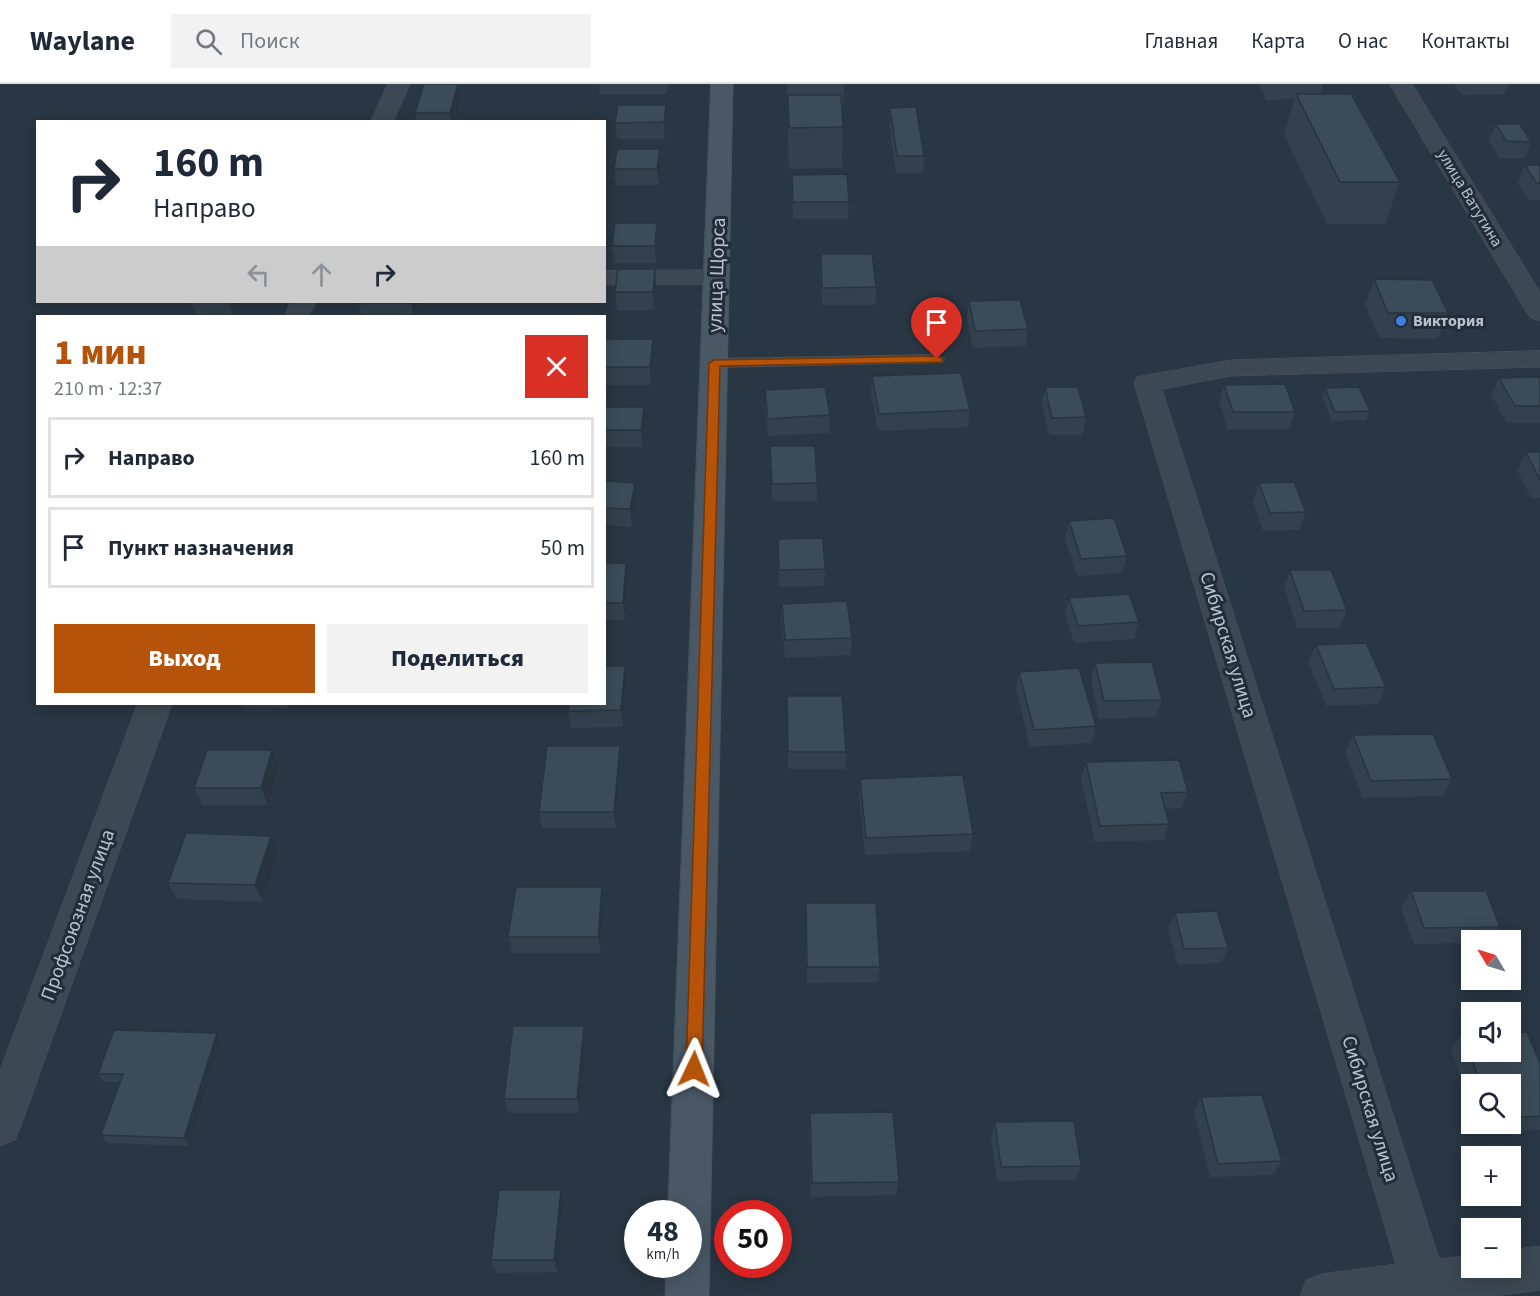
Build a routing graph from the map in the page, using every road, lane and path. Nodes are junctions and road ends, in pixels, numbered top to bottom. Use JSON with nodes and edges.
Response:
{"nodes":[{"id":1,"x":399,"y":84,"type":"edge"},
{"id":2,"x":722,"y":84,"type":"edge"},
{"id":3,"x":1401,"y":84,"type":"edge"},
{"id":4,"x":383,"y":120,"type":"edge"},
{"id":5,"x":717,"y":277,"type":"junction"},
{"id":6,"x":606,"y":278,"type":"edge"},
{"id":7,"x":1540,"y":312,"type":"edge"},
{"id":8,"x":937,"y":359,"type":"dead end"},
{"id":9,"x":1540,"y":359,"type":"edge"},
{"id":10,"x":714,"y":363,"type":"junction"},
{"id":11,"x":155,"y":705,"type":"edge"},
{"id":12,"x":0,"y":1126,"type":"edge"},
{"id":13,"x":690,"y":1200,"type":"edge"},
{"id":14,"x":1540,"y":1268,"type":"edge"},
{"id":15,"x":688,"y":1278,"type":"edge"},
{"id":16,"x":1424,"y":1283,"type":"junction"},
{"id":17,"x":687,"y":1296,"type":"edge"},
{"id":18,"x":1322,"y":1296,"type":"edge"}],
"edges":[{"from":1,"to":4,"type":"street"},
{"from":2,"to":5,"type":"main road","name":"улица Щорса"},
{"from":3,"to":7,"type":"street","name":"улица Ватутина"},
{"from":5,"to":6,"type":"street"},
{"from":5,"to":10,"type":"main road","name":"улица Щорса"},
{"from":8,"to":10,"type":"lane"},
{"from":9,"to":16,"type":"street","name":"Сибирская улица"},
{"from":10,"to":13,"type":"main road","name":"улица Щорса"},
{"from":11,"to":12,"type":"street","name":"Профсоюзная улица"},
{"from":14,"to":16,"type":"street"},
{"from":15,"to":17,"type":"main road"},
{"from":16,"to":18,"type":"street"}]}
